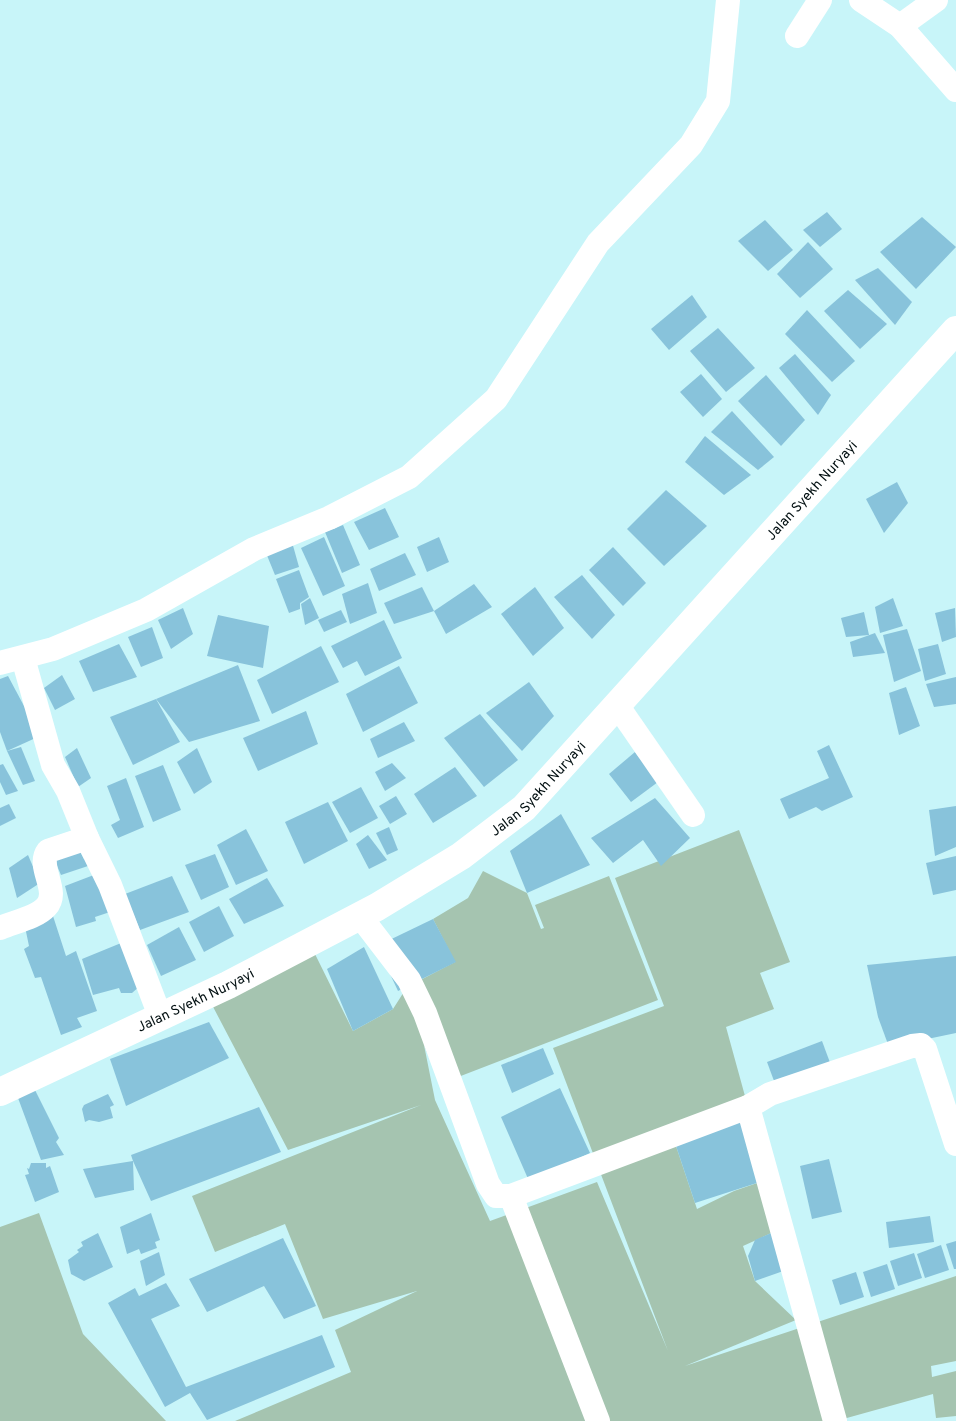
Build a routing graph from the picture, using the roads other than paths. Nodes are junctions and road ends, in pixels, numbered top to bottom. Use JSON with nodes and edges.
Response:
{"nodes":[{"id":1,"x":728,"y":0,"type":"edge"},
{"id":2,"x":820,"y":0,"type":"edge"},
{"id":3,"x":861,"y":0,"type":"edge"},
{"id":4,"x":936,"y":0,"type":"edge"},
{"id":5,"x":885,"y":13,"type":"edge"},
{"id":6,"x":796,"y":36,"type":"dead end"},
{"id":7,"x":956,"y":90,"type":"edge"},
{"id":8,"x":956,"y":330,"type":"edge"},
{"id":9,"x":19,"y":665,"type":"edge"},
{"id":10,"x":617,"y":705,"type":"junction"},
{"id":11,"x":693,"y":815,"type":"dead end"},
{"id":12,"x":87,"y":838,"type":"junction"},
{"id":13,"x":360,"y":916,"type":"junction"},
{"id":14,"x":0,"y":928,"type":"edge"},
{"id":15,"x":160,"y":1016,"type":"junction"},
{"id":16,"x":0,"y":1092,"type":"edge"},
{"id":17,"x":748,"y":1107,"type":"junction"},
{"id":18,"x":956,"y":1144,"type":"edge"},
{"id":19,"x":511,"y":1196,"type":"junction"},
{"id":20,"x":598,"y":1421,"type":"edge"},
{"id":21,"x":835,"y":1421,"type":"edge"}],
"edges":[{"from":1,"to":9,"type":"street"},
{"from":2,"to":6,"type":"street"},
{"from":3,"to":5,"type":"street"},
{"from":4,"to":5,"type":"street"},
{"from":5,"to":7,"type":"street"},
{"from":8,"to":10,"type":"main road","name":"Jalan Syekh Nuryayi"},
{"from":9,"to":12,"type":"street"},
{"from":10,"to":11,"type":"street"},
{"from":10,"to":13,"type":"main road","name":"Jalan Syekh Nuryayi"},
{"from":12,"to":14,"type":"street"},
{"from":12,"to":15,"type":"street"},
{"from":13,"to":15,"type":"main road","name":"Jalan Syekh Nuryayi"},
{"from":13,"to":19,"type":"street"},
{"from":15,"to":16,"type":"main road","name":"Jalan Syekh Nuryayi"},
{"from":17,"to":18,"type":"street"},
{"from":17,"to":19,"type":"street"},
{"from":17,"to":21,"type":"street"},
{"from":19,"to":20,"type":"street"}]}
